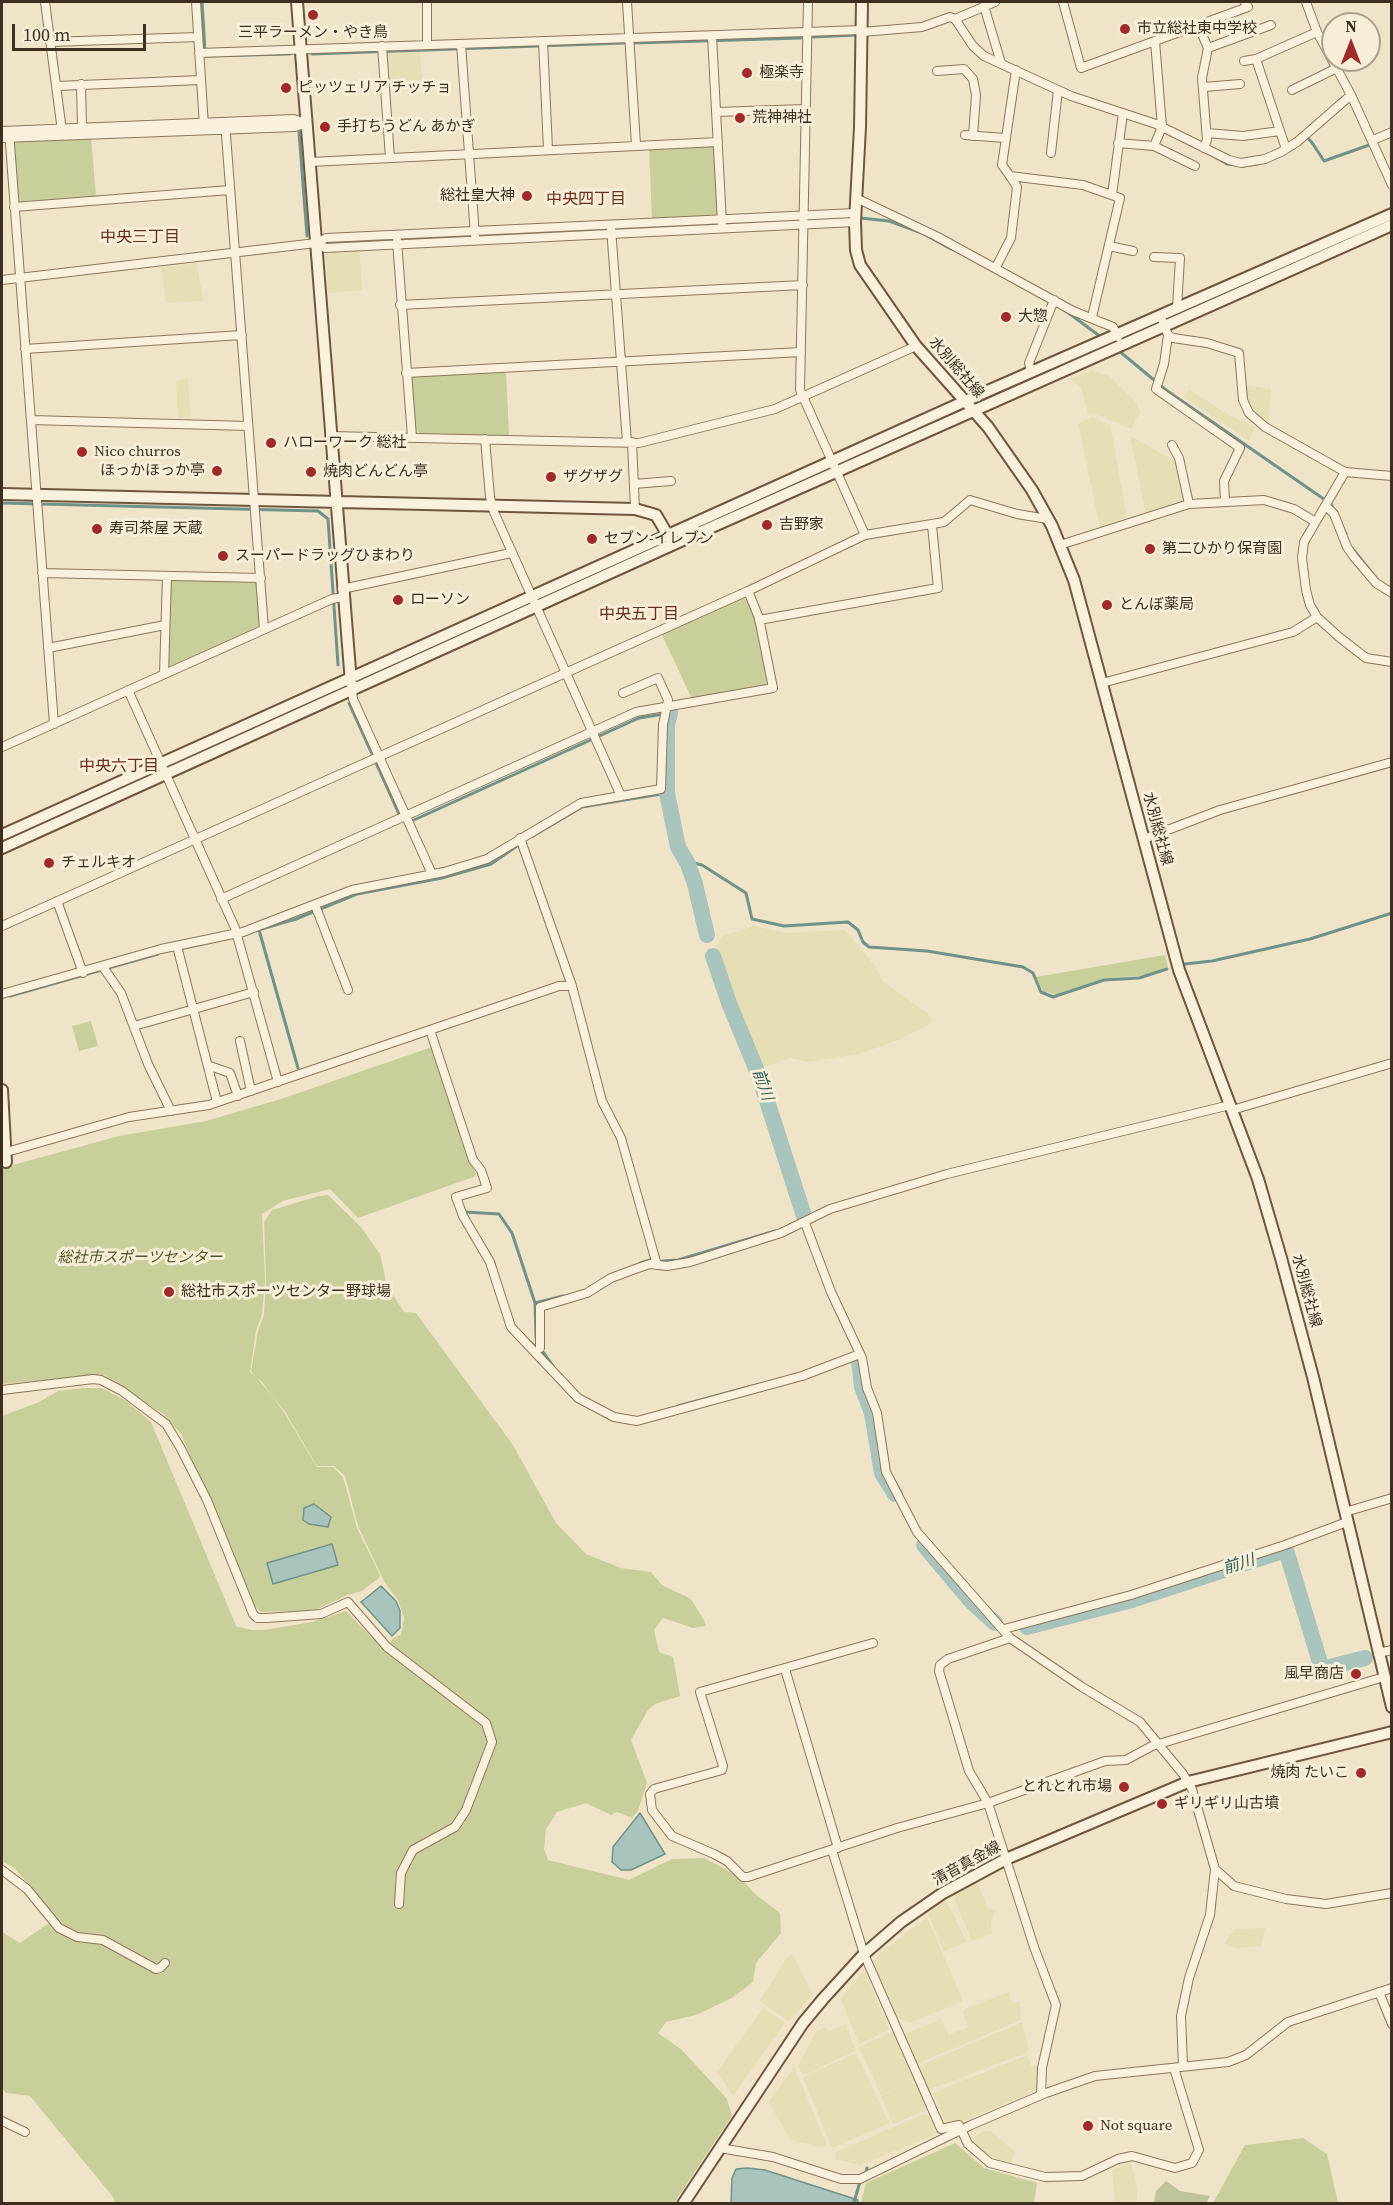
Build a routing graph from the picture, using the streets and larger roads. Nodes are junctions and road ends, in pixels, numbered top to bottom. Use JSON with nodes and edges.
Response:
{"nodes":[{"id":1,"x":45,"y":2,"type":"edge"},
{"id":2,"x":196,"y":2,"type":"edge"},
{"id":3,"x":297,"y":2,"type":"edge"},
{"id":4,"x":427,"y":2,"type":"edge"},
{"id":5,"x":627,"y":2,"type":"edge"},
{"id":6,"x":808,"y":2,"type":"edge"},
{"id":7,"x":862,"y":2,"type":"edge"},
{"id":8,"x":995,"y":2,"type":"edge"},
{"id":9,"x":1063,"y":2,"type":"edge"},
{"id":10,"x":1245,"y":2,"type":"edge"},
{"id":11,"x":1306,"y":2,"type":"edge"},
{"id":12,"x":984,"y":6,"type":"junction"},
{"id":13,"x":955,"y":19,"type":"junction"},
{"id":14,"x":1198,"y":25,"type":"junction"},
{"id":15,"x":1271,"y":25,"type":"dead end"},
{"id":16,"x":862,"y":31,"type":"junction"},
{"id":17,"x":807,"y":32,"type":"junction"},
{"id":18,"x":1317,"y":32,"type":"junction"},
{"id":19,"x":198,"y":36,"type":"junction"},
{"id":20,"x":629,"y":38,"type":"junction"},
{"id":21,"x":713,"y":39,"type":"junction"},
{"id":22,"x":1155,"y":40,"type":"junction"},
{"id":23,"x":1321,"y":40,"type":"edge"},
{"id":24,"x":50,"y":42,"type":"junction"},
{"id":25,"x":543,"y":44,"type":"junction"},
{"id":26,"x":428,"y":45,"type":"junction"},
{"id":27,"x":461,"y":47,"type":"junction"},
{"id":28,"x":1208,"y":48,"type":"junction"},
{"id":29,"x":300,"y":49,"type":"junction"},
{"id":30,"x":383,"y":50,"type":"junction"},
{"id":31,"x":203,"y":52,"type":"junction"},
{"id":32,"x":1256,"y":59,"type":"junction"},
{"id":33,"x":1244,"y":61,"type":"dead end"},
{"id":34,"x":1001,"y":63,"type":"junction"},
{"id":35,"x":937,"y":71,"type":"dead end"},
{"id":36,"x":1015,"y":72,"type":"junction"},
{"id":37,"x":1328,"y":72,"type":"edge"},
{"id":38,"x":1338,"y":72,"type":"edge"},
{"id":39,"x":201,"y":80,"type":"junction"},
{"id":40,"x":81,"y":84,"type":"junction"},
{"id":41,"x":1240,"y":84,"type":"dead end"},
{"id":42,"x":57,"y":86,"type":"junction"},
{"id":43,"x":1204,"y":87,"type":"junction"},
{"id":44,"x":1292,"y":90,"type":"dead end"},
{"id":45,"x":1058,"y":92,"type":"junction"},
{"id":46,"x":1352,"y":95,"type":"junction"},
{"id":47,"x":805,"y":109,"type":"junction"},
{"id":48,"x":716,"y":112,"type":"junction"},
{"id":49,"x":1122,"y":115,"type":"junction"},
{"id":50,"x":306,"y":123,"type":"junction"},
{"id":51,"x":225,"y":126,"type":"junction"},
{"id":52,"x":204,"y":127,"type":"junction"},
{"id":53,"x":82,"y":128,"type":"junction"},
{"id":54,"x":1161,"y":129,"type":"junction"},
{"id":55,"x":1280,"y":131,"type":"junction"},
{"id":56,"x":62,"y":132,"type":"junction"},
{"id":57,"x":1392,"y":132,"type":"edge"},
{"id":58,"x":1207,"y":133,"type":"junction"},
{"id":59,"x":7,"y":134,"type":"edge"},
{"id":60,"x":1005,"y":138,"type":"junction"},
{"id":61,"x":717,"y":142,"type":"junction"},
{"id":62,"x":1374,"y":142,"type":"junction"},
{"id":63,"x":1118,"y":143,"type":"junction"},
{"id":64,"x":636,"y":145,"type":"junction"},
{"id":65,"x":1154,"y":146,"type":"junction"},
{"id":66,"x":1204,"y":148,"type":"junction"},
{"id":67,"x":548,"y":149,"type":"junction"},
{"id":68,"x":1286,"y":149,"type":"junction"},
{"id":69,"x":1051,"y":153,"type":"dead end"},
{"id":70,"x":469,"y":154,"type":"junction"},
{"id":71,"x":390,"y":158,"type":"junction"},
{"id":72,"x":310,"y":162,"type":"junction"},
{"id":73,"x":1195,"y":166,"type":"dead end"},
{"id":74,"x":1010,"y":176,"type":"junction"},
{"id":75,"x":1392,"y":185,"type":"edge"},
{"id":76,"x":230,"y":190,"type":"junction"},
{"id":77,"x":1112,"y":195,"type":"junction"},
{"id":78,"x":856,"y":198,"type":"junction"},
{"id":79,"x":14,"y":207,"type":"junction"},
{"id":80,"x":1392,"y":214,"type":"edge"},
{"id":81,"x":855,"y":218,"type":"junction"},
{"id":82,"x":804,"y":219,"type":"junction"},
{"id":83,"x":722,"y":223,"type":"junction"},
{"id":84,"x":1392,"y":225,"type":"edge"},
{"id":85,"x":611,"y":229,"type":"junction"},
{"id":86,"x":475,"y":235,"type":"junction"},
{"id":87,"x":396,"y":239,"type":"junction"},
{"id":88,"x":316,"y":243,"type":"junction"},
{"id":89,"x":1109,"y":246,"type":"junction"},
{"id":90,"x":1133,"y":251,"type":"dead end"},
{"id":91,"x":235,"y":252,"type":"junction"},
{"id":92,"x":1154,"y":257,"type":"dead end"},
{"id":93,"x":996,"y":267,"type":"junction"},
{"id":94,"x":20,"y":278,"type":"junction"},
{"id":95,"x":2,"y":280,"type":"edge"},
{"id":96,"x":803,"y":285,"type":"junction"},
{"id":97,"x":616,"y":294,"type":"junction"},
{"id":98,"x":1054,"y":303,"type":"junction"},
{"id":99,"x":400,"y":304,"type":"junction"},
{"id":100,"x":1177,"y":308,"type":"junction"},
{"id":101,"x":1092,"y":317,"type":"junction"},
{"id":102,"x":1164,"y":326,"type":"junction"},
{"id":103,"x":242,"y":335,"type":"junction"},
{"id":104,"x":1113,"y":342,"type":"junction"},
{"id":105,"x":916,"y":346,"type":"junction"},
{"id":106,"x":25,"y":349,"type":"junction"},
{"id":107,"x":801,"y":352,"type":"junction"},
{"id":108,"x":621,"y":361,"type":"junction"},
{"id":109,"x":1031,"y":372,"type":"junction"},
{"id":110,"x":406,"y":373,"type":"junction"},
{"id":111,"x":802,"y":397,"type":"junction"},
{"id":112,"x":965,"y":401,"type":"junction"},
{"id":113,"x":974,"y":411,"type":"junction"},
{"id":114,"x":31,"y":420,"type":"junction"},
{"id":115,"x":248,"y":426,"type":"junction"},
{"id":116,"x":330,"y":436,"type":"junction"},
{"id":117,"x":412,"y":437,"type":"junction"},
{"id":118,"x":485,"y":439,"type":"junction"},
{"id":119,"x":629,"y":442,"type":"junction"},
{"id":120,"x":1172,"y":445,"type":"dead end"},
{"id":121,"x":834,"y":466,"type":"junction"},
{"id":122,"x":1345,"y":472,"type":"junction"},
{"id":123,"x":1392,"y":476,"type":"edge"},
{"id":124,"x":671,"y":481,"type":"dead end"},
{"id":125,"x":634,"y":484,"type":"junction"},
{"id":126,"x":2,"y":494,"type":"edge"},
{"id":127,"x":37,"y":501,"type":"junction"},
{"id":128,"x":1225,"y":501,"type":"junction"},
{"id":129,"x":335,"y":502,"type":"junction"},
{"id":130,"x":1328,"y":503,"type":"junction"},
{"id":131,"x":1189,"y":504,"type":"junction"},
{"id":132,"x":492,"y":505,"type":"junction"},
{"id":133,"x":254,"y":506,"type":"junction"},
{"id":134,"x":635,"y":509,"type":"junction"},
{"id":135,"x":1048,"y":519,"type":"junction"},
{"id":136,"x":1314,"y":521,"type":"junction"},
{"id":137,"x":932,"y":525,"type":"junction"},
{"id":138,"x":865,"y":535,"type":"junction"},
{"id":139,"x":670,"y":540,"type":"junction"},
{"id":140,"x":1060,"y":545,"type":"junction"},
{"id":141,"x":512,"y":553,"type":"junction"},
{"id":142,"x":42,"y":573,"type":"junction"},
{"id":143,"x":167,"y":576,"type":"junction"},
{"id":144,"x":261,"y":578,"type":"junction"},
{"id":145,"x":748,"y":591,"type":"junction"},
{"id":146,"x":1392,"y":593,"type":"edge"},
{"id":147,"x":338,"y":596,"type":"junction"},
{"id":148,"x":533,"y":602,"type":"junction"},
{"id":149,"x":1317,"y":617,"type":"junction"},
{"id":150,"x":759,"y":620,"type":"junction"},
{"id":151,"x":165,"y":625,"type":"junction"},
{"id":152,"x":264,"y":629,"type":"junction"},
{"id":153,"x":48,"y":648,"type":"junction"},
{"id":154,"x":1392,"y":662,"type":"edge"},
{"id":155,"x":566,"y":673,"type":"junction"},
{"id":156,"x":164,"y":674,"type":"junction"},
{"id":157,"x":351,"y":684,"type":"junction"},
{"id":158,"x":1102,"y":684,"type":"junction"},
{"id":159,"x":128,"y":690,"type":"junction"},
{"id":160,"x":623,"y":693,"type":"dead end"},
{"id":161,"x":666,"y":711,"type":"junction"},
{"id":162,"x":54,"y":724,"type":"junction"},
{"id":163,"x":593,"y":736,"type":"junction"},
{"id":164,"x":2,"y":747,"type":"edge"},
{"id":165,"x":376,"y":758,"type":"junction"},
{"id":166,"x":1392,"y":762,"type":"edge"},
{"id":167,"x":163,"y":769,"type":"junction"},
{"id":168,"x":621,"y":796,"type":"junction"},
{"id":169,"x":406,"y":816,"type":"junction"},
{"id":170,"x":2,"y":835,"type":"edge"},
{"id":171,"x":1144,"y":839,"type":"junction"},
{"id":172,"x":195,"y":840,"type":"junction"},
{"id":173,"x":521,"y":841,"type":"junction"},
{"id":174,"x":2,"y":848,"type":"edge"},
{"id":175,"x":432,"y":874,"type":"junction"},
{"id":176,"x":221,"y":899,"type":"junction"},
{"id":177,"x":57,"y":902,"type":"junction"},
{"id":178,"x":317,"y":908,"type":"junction"},
{"id":179,"x":2,"y":926,"type":"edge"},
{"id":180,"x":237,"y":935,"type":"junction"},
{"id":181,"x":177,"y":948,"type":"junction"},
{"id":182,"x":104,"y":969,"type":"junction"},
{"id":183,"x":83,"y":973,"type":"junction"},
{"id":184,"x":572,"y":986,"type":"junction"},
{"id":185,"x":348,"y":990,"type":"dead end"},
{"id":186,"x":254,"y":992,"type":"junction"},
{"id":187,"x":2,"y":994,"type":"edge"},
{"id":188,"x":194,"y":1009,"type":"junction"},
{"id":189,"x":134,"y":1026,"type":"junction"},
{"id":190,"x":430,"y":1030,"type":"junction"},
{"id":191,"x":240,"y":1041,"type":"dead end"},
{"id":192,"x":1392,"y":1063,"type":"edge"},
{"id":193,"x":210,"y":1066,"type":"junction"},
{"id":194,"x":278,"y":1082,"type":"junction"},
{"id":195,"x":2,"y":1090,"type":"edge"},
{"id":196,"x":251,"y":1091,"type":"junction"},
{"id":197,"x":238,"y":1096,"type":"junction"},
{"id":198,"x":218,"y":1102,"type":"junction"},
{"id":199,"x":1231,"y":1108,"type":"junction"},
{"id":200,"x":171,"y":1111,"type":"junction"},
{"id":201,"x":5,"y":1156,"type":"edge"},
{"id":202,"x":805,"y":1223,"type":"junction"},
{"id":203,"x":657,"y":1265,"type":"junction"},
{"id":204,"x":540,"y":1348,"type":"dead end"},
{"id":205,"x":860,"y":1354,"type":"junction"},
{"id":206,"x":2,"y":1390,"type":"edge"},
{"id":207,"x":1392,"y":1498,"type":"edge"},
{"id":208,"x":1346,"y":1517,"type":"junction"},
{"id":209,"x":1004,"y":1629,"type":"junction"},
{"id":210,"x":1010,"y":1638,"type":"junction"},
{"id":211,"x":873,"y":1643,"type":"dead end"},
{"id":212,"x":1392,"y":1650,"type":"edge"},
{"id":213,"x":1378,"y":1653,"type":"junction"},
{"id":214,"x":785,"y":1669,"type":"junction"},
{"id":215,"x":1384,"y":1677,"type":"junction"},
{"id":216,"x":1392,"y":1707,"type":"edge"},
{"id":217,"x":1392,"y":1732,"type":"edge"},
{"id":218,"x":1157,"y":1745,"type":"junction"},
{"id":219,"x":1188,"y":1782,"type":"junction"},
{"id":220,"x":988,"y":1803,"type":"junction"},
{"id":221,"x":835,"y":1849,"type":"junction"},
{"id":222,"x":1006,"y":1859,"type":"junction"},
{"id":223,"x":1215,"y":1869,"type":"junction"},
{"id":224,"x":2,"y":1870,"type":"edge"},
{"id":225,"x":1392,"y":1893,"type":"edge"},
{"id":226,"x":399,"y":1904,"type":"dead end"},
{"id":227,"x":864,"y":1954,"type":"junction"},
{"id":228,"x":165,"y":1963,"type":"dead end"},
{"id":229,"x":1392,"y":1988,"type":"edge"},
{"id":230,"x":1379,"y":1992,"type":"junction"},
{"id":231,"x":1392,"y":2024,"type":"edge"},
{"id":232,"x":1178,"y":2067,"type":"junction"},
{"id":233,"x":1041,"y":2095,"type":"junction"},
{"id":234,"x":2,"y":2121,"type":"edge"},
{"id":235,"x":962,"y":2131,"type":"junction"},
{"id":236,"x":25,"y":2132,"type":"dead end"},
{"id":237,"x":720,"y":2148,"type":"junction"},
{"id":238,"x":683,"y":2204,"type":"edge"}],
"edges":[{"from":1,"to":24,"type":"street"},
{"from":2,"to":19,"type":"street"},
{"from":3,"to":29,"type":"street"},
{"from":4,"to":26,"type":"street"},
{"from":5,"to":20,"type":"street"},
{"from":6,"to":17,"type":"street"},
{"from":7,"to":16,"type":"street","name":"水別総社線"},
{"from":8,"to":12,"type":"street"},
{"from":9,"to":22,"type":"street"},
{"from":10,"to":14,"type":"street"},
{"from":11,"to":18,"type":"street"},
{"from":12,"to":13,"type":"street"},
{"from":12,"to":34,"type":"street"},
{"from":13,"to":16,"type":"street"},
{"from":13,"to":34,"type":"street"},
{"from":14,"to":22,"type":"street"},
{"from":14,"to":28,"type":"street"},
{"from":15,"to":28,"type":"street"},
{"from":16,"to":17,"type":"street"},
{"from":16,"to":78,"type":"street","name":"水別総社線"},
{"from":17,"to":21,"type":"street"},
{"from":17,"to":47,"type":"street"},
{"from":18,"to":23,"type":"street"},
{"from":18,"to":32,"type":"street"},
{"from":19,"to":24,"type":"street"},
{"from":19,"to":31,"type":"street"},
{"from":20,"to":21,"type":"street"},
{"from":20,"to":25,"type":"street"},
{"from":20,"to":64,"type":"street"},
{"from":21,"to":48,"type":"street"},
{"from":22,"to":54,"type":"street"},
{"from":24,"to":42,"type":"street"},
{"from":25,"to":27,"type":"street"},
{"from":25,"to":67,"type":"street"},
{"from":26,"to":27,"type":"street"},
{"from":26,"to":30,"type":"street"},
{"from":27,"to":70,"type":"street"},
{"from":28,"to":43,"type":"street"},
{"from":29,"to":30,"type":"street"},
{"from":29,"to":31,"type":"street"},
{"from":29,"to":50,"type":"street"},
{"from":30,"to":71,"type":"street"},
{"from":31,"to":39,"type":"street"},
{"from":32,"to":33,"type":"street"},
{"from":32,"to":55,"type":"street"},
{"from":34,"to":36,"type":"street"},
{"from":35,"to":60,"type":"street"},
{"from":36,"to":45,"type":"street"},
{"from":36,"to":60,"type":"street"},
{"from":37,"to":44,"type":"street"},
{"from":38,"to":46,"type":"street"},
{"from":39,"to":40,"type":"street"},
{"from":39,"to":52,"type":"street"},
{"from":40,"to":42,"type":"street"},
{"from":40,"to":53,"type":"street"},
{"from":41,"to":43,"type":"street"},
{"from":42,"to":56,"type":"street"},
{"from":43,"to":58,"type":"street"},
{"from":45,"to":49,"type":"street"},
{"from":45,"to":69,"type":"street"},
{"from":46,"to":62,"type":"street"},
{"from":46,"to":68,"type":"street"},
{"from":47,"to":48,"type":"street"},
{"from":47,"to":82,"type":"street"},
{"from":48,"to":61,"type":"street"},
{"from":49,"to":54,"type":"street"},
{"from":49,"to":63,"type":"street"},
{"from":50,"to":51,"type":"street"},
{"from":50,"to":72,"type":"street"},
{"from":51,"to":52,"type":"street"},
{"from":51,"to":76,"type":"street"},
{"from":52,"to":53,"type":"street"},
{"from":52,"to":56,"type":"street"},
{"from":53,"to":56,"type":"street"},
{"from":54,"to":65,"type":"street"},
{"from":54,"to":66,"type":"street"},
{"from":55,"to":58,"type":"street"},
{"from":55,"to":68,"type":"street"},
{"from":56,"to":59,"type":"street"},
{"from":57,"to":62,"type":"street"},
{"from":58,"to":66,"type":"street"},
{"from":59,"to":79,"type":"street"},
{"from":60,"to":74,"type":"street"},
{"from":61,"to":64,"type":"street"},
{"from":61,"to":83,"type":"street"},
{"from":62,"to":75,"type":"street"},
{"from":63,"to":65,"type":"street"},
{"from":63,"to":77,"type":"street"},
{"from":64,"to":67,"type":"street"},
{"from":65,"to":73,"type":"street"},
{"from":66,"to":68,"type":"street"},
{"from":67,"to":70,"type":"street"},
{"from":70,"to":71,"type":"street"},
{"from":70,"to":86,"type":"street"},
{"from":71,"to":72,"type":"street"},
{"from":72,"to":88,"type":"street"},
{"from":74,"to":77,"type":"street"},
{"from":74,"to":93,"type":"street"},
{"from":76,"to":79,"type":"street"},
{"from":76,"to":91,"type":"street"},
{"from":77,"to":89,"type":"street"},
{"from":78,"to":81,"type":"street","name":"水別総社線"},
{"from":78,"to":93,"type":"street"},
{"from":79,"to":94,"type":"street"},
{"from":80,"to":100,"type":"street"},
{"from":81,"to":82,"type":"street"},
{"from":81,"to":105,"type":"street","name":"水別総社線"},
{"from":82,"to":83,"type":"street"},
{"from":82,"to":96,"type":"street"},
{"from":83,"to":85,"type":"street"},
{"from":84,"to":102,"type":"street"},
{"from":85,"to":86,"type":"street"},
{"from":85,"to":97,"type":"street"},
{"from":86,"to":87,"type":"street"},
{"from":87,"to":88,"type":"street"},
{"from":87,"to":99,"type":"street"},
{"from":88,"to":91,"type":"street"},
{"from":88,"to":116,"type":"street"},
{"from":89,"to":90,"type":"street"},
{"from":89,"to":101,"type":"street"},
{"from":91,"to":94,"type":"street"},
{"from":91,"to":103,"type":"street"},
{"from":92,"to":100,"type":"street"},
{"from":93,"to":98,"type":"street"},
{"from":94,"to":95,"type":"street"},
{"from":94,"to":106,"type":"street"},
{"from":96,"to":97,"type":"street"},
{"from":96,"to":107,"type":"street"},
{"from":97,"to":99,"type":"street"},
{"from":97,"to":108,"type":"street"},
{"from":98,"to":101,"type":"street"},
{"from":98,"to":109,"type":"street"},
{"from":99,"to":110,"type":"street"},
{"from":100,"to":102,"type":"street"},
{"from":101,"to":104,"type":"street"},
{"from":102,"to":104,"type":"street"},
{"from":102,"to":122,"type":"street"},
{"from":102,"to":128,"type":"street"},
{"from":103,"to":106,"type":"street"},
{"from":103,"to":115,"type":"street"},
{"from":104,"to":109,"type":"street"},
{"from":104,"to":113,"type":"street"},
{"from":105,"to":111,"type":"street"},
{"from":105,"to":112,"type":"street","name":"水別総社線"},
{"from":106,"to":114,"type":"street"},
{"from":107,"to":108,"type":"street"},
{"from":107,"to":111,"type":"street"},
{"from":108,"to":110,"type":"street"},
{"from":108,"to":119,"type":"street"},
{"from":109,"to":112,"type":"street"},
{"from":110,"to":117,"type":"street"},
{"from":111,"to":119,"type":"street"},
{"from":111,"to":121,"type":"street"},
{"from":112,"to":113,"type":"street","name":"水別総社線"},
{"from":112,"to":121,"type":"street"},
{"from":113,"to":121,"type":"street"},
{"from":113,"to":135,"type":"street","name":"水別総社線"},
{"from":114,"to":115,"type":"street"},
{"from":114,"to":127,"type":"street"},
{"from":115,"to":133,"type":"street"},
{"from":116,"to":117,"type":"street"},
{"from":116,"to":129,"type":"street"},
{"from":117,"to":118,"type":"street"},
{"from":118,"to":119,"type":"street"},
{"from":118,"to":132,"type":"street"},
{"from":119,"to":125,"type":"street"},
{"from":120,"to":131,"type":"street"},
{"from":121,"to":138,"type":"street"},
{"from":121,"to":139,"type":"street"},
{"from":122,"to":123,"type":"street"},
{"from":122,"to":130,"type":"street"},
{"from":124,"to":125,"type":"street"},
{"from":125,"to":134,"type":"street"},
{"from":126,"to":127,"type":"street"},
{"from":127,"to":133,"type":"street"},
{"from":127,"to":142,"type":"street"},
{"from":128,"to":131,"type":"street"},
{"from":128,"to":136,"type":"street"},
{"from":129,"to":132,"type":"street"},
{"from":129,"to":133,"type":"street"},
{"from":129,"to":147,"type":"street"},
{"from":130,"to":136,"type":"street"},
{"from":130,"to":146,"type":"street"},
{"from":131,"to":140,"type":"street"},
{"from":132,"to":134,"type":"street"},
{"from":132,"to":141,"type":"street"},
{"from":133,"to":144,"type":"street"},
{"from":134,"to":139,"type":"street"},
{"from":135,"to":137,"type":"street"},
{"from":135,"to":140,"type":"street","name":"水別総社線"},
{"from":136,"to":149,"type":"street"},
{"from":137,"to":138,"type":"street"},
{"from":137,"to":150,"type":"street"},
{"from":138,"to":145,"type":"street"},
{"from":139,"to":148,"type":"street"},
{"from":140,"to":158,"type":"street","name":"水別総社線"},
{"from":141,"to":147,"type":"street"},
{"from":141,"to":148,"type":"street"},
{"from":142,"to":143,"type":"street"},
{"from":142,"to":153,"type":"street"},
{"from":143,"to":144,"type":"street"},
{"from":143,"to":151,"type":"street"},
{"from":144,"to":152,"type":"street"},
{"from":145,"to":150,"type":"street"},
{"from":145,"to":155,"type":"street"},
{"from":147,"to":152,"type":"street"},
{"from":147,"to":157,"type":"street"},
{"from":148,"to":155,"type":"street"},
{"from":148,"to":157,"type":"street"},
{"from":149,"to":154,"type":"street"},
{"from":149,"to":158,"type":"street"},
{"from":150,"to":161,"type":"street"},
{"from":151,"to":153,"type":"street"},
{"from":151,"to":156,"type":"street"},
{"from":152,"to":156,"type":"street"},
{"from":153,"to":162,"type":"street"},
{"from":155,"to":163,"type":"street"},
{"from":155,"to":165,"type":"street"},
{"from":156,"to":159,"type":"street"},
{"from":157,"to":165,"type":"street"},
{"from":157,"to":167,"type":"street"},
{"from":158,"to":171,"type":"street","name":"水別総社線"},
{"from":159,"to":162,"type":"street"},
{"from":159,"to":167,"type":"street"},
{"from":160,"to":161,"type":"street"},
{"from":161,"to":163,"type":"street"},
{"from":161,"to":168,"type":"street"},
{"from":162,"to":164,"type":"street"},
{"from":163,"to":168,"type":"street"},
{"from":163,"to":169,"type":"street"},
{"from":165,"to":169,"type":"street"},
{"from":165,"to":172,"type":"street"},
{"from":166,"to":171,"type":"street"},
{"from":167,"to":170,"type":"street"},
{"from":167,"to":172,"type":"street"},
{"from":167,"to":174,"type":"street"},
{"from":168,"to":173,"type":"street"},
{"from":169,"to":175,"type":"street"},
{"from":169,"to":176,"type":"street"},
{"from":171,"to":199,"type":"street","name":"水別総社線"},
{"from":172,"to":176,"type":"street"},
{"from":172,"to":177,"type":"street"},
{"from":173,"to":175,"type":"street"},
{"from":173,"to":184,"type":"street"},
{"from":175,"to":178,"type":"street"},
{"from":176,"to":180,"type":"street"},
{"from":177,"to":179,"type":"street"},
{"from":177,"to":183,"type":"street"},
{"from":178,"to":180,"type":"street"},
{"from":178,"to":185,"type":"street"},
{"from":180,"to":181,"type":"street"},
{"from":180,"to":186,"type":"street"},
{"from":181,"to":182,"type":"street"},
{"from":181,"to":188,"type":"street"},
{"from":182,"to":183,"type":"street"},
{"from":182,"to":189,"type":"street"},
{"from":183,"to":187,"type":"street"},
{"from":184,"to":190,"type":"street"},
{"from":184,"to":203,"type":"street"},
{"from":186,"to":188,"type":"street"},
{"from":186,"to":194,"type":"street"},
{"from":188,"to":189,"type":"street"},
{"from":188,"to":193,"type":"street"},
{"from":189,"to":200,"type":"street"},
{"from":190,"to":194,"type":"street"},
{"from":190,"to":205,"type":"street"},
{"from":191,"to":196,"type":"street"},
{"from":192,"to":199,"type":"street"},
{"from":193,"to":197,"type":"street"},
{"from":193,"to":198,"type":"street"},
{"from":194,"to":196,"type":"street"},
{"from":195,"to":201,"type":"street"},
{"from":196,"to":197,"type":"street"},
{"from":197,"to":198,"type":"street"},
{"from":198,"to":200,"type":"street"},
{"from":199,"to":202,"type":"street"},
{"from":199,"to":208,"type":"street","name":"水別総社線"},
{"from":200,"to":201,"type":"street"},
{"from":202,"to":203,"type":"street"},
{"from":202,"to":205,"type":"street"},
{"from":203,"to":204,"type":"street"},
{"from":205,"to":209,"type":"street"},
{"from":206,"to":226,"type":"street"},
{"from":207,"to":208,"type":"street"},
{"from":208,"to":209,"type":"street"},
{"from":208,"to":213,"type":"street","name":"水別総社線"},
{"from":209,"to":210,"type":"street"},
{"from":210,"to":218,"type":"street"},
{"from":210,"to":220,"type":"street"},
{"from":211,"to":214,"type":"street"},
{"from":212,"to":213,"type":"street"},
{"from":213,"to":215,"type":"street","name":"水別総社線"},
{"from":214,"to":221,"type":"street"},
{"from":214,"to":221,"type":"street"},
{"from":215,"to":216,"type":"street","name":"水別総社線"},
{"from":215,"to":218,"type":"street"},
{"from":217,"to":219,"type":"street","name":"清音真金線"},
{"from":218,"to":219,"type":"street"},
{"from":218,"to":220,"type":"street"},
{"from":219,"to":222,"type":"street","name":"清音真金線"},
{"from":219,"to":223,"type":"street"},
{"from":220,"to":221,"type":"street"},
{"from":220,"to":222,"type":"street"},
{"from":221,"to":227,"type":"street"},
{"from":222,"to":227,"type":"street","name":"清音真金線"},
{"from":222,"to":233,"type":"street"},
{"from":223,"to":225,"type":"street"},
{"from":223,"to":232,"type":"street"},
{"from":224,"to":228,"type":"street"},
{"from":227,"to":235,"type":"street"},
{"from":227,"to":237,"type":"street","name":"清音真金線"},
{"from":229,"to":230,"type":"street"},
{"from":230,"to":231,"type":"street"},
{"from":230,"to":232,"type":"street"},
{"from":232,"to":233,"type":"street"},
{"from":232,"to":235,"type":"street"},
{"from":233,"to":235,"type":"street"},
{"from":234,"to":236,"type":"street"},
{"from":235,"to":237,"type":"street"},
{"from":237,"to":238,"type":"street","name":"清音真金線"}]}
